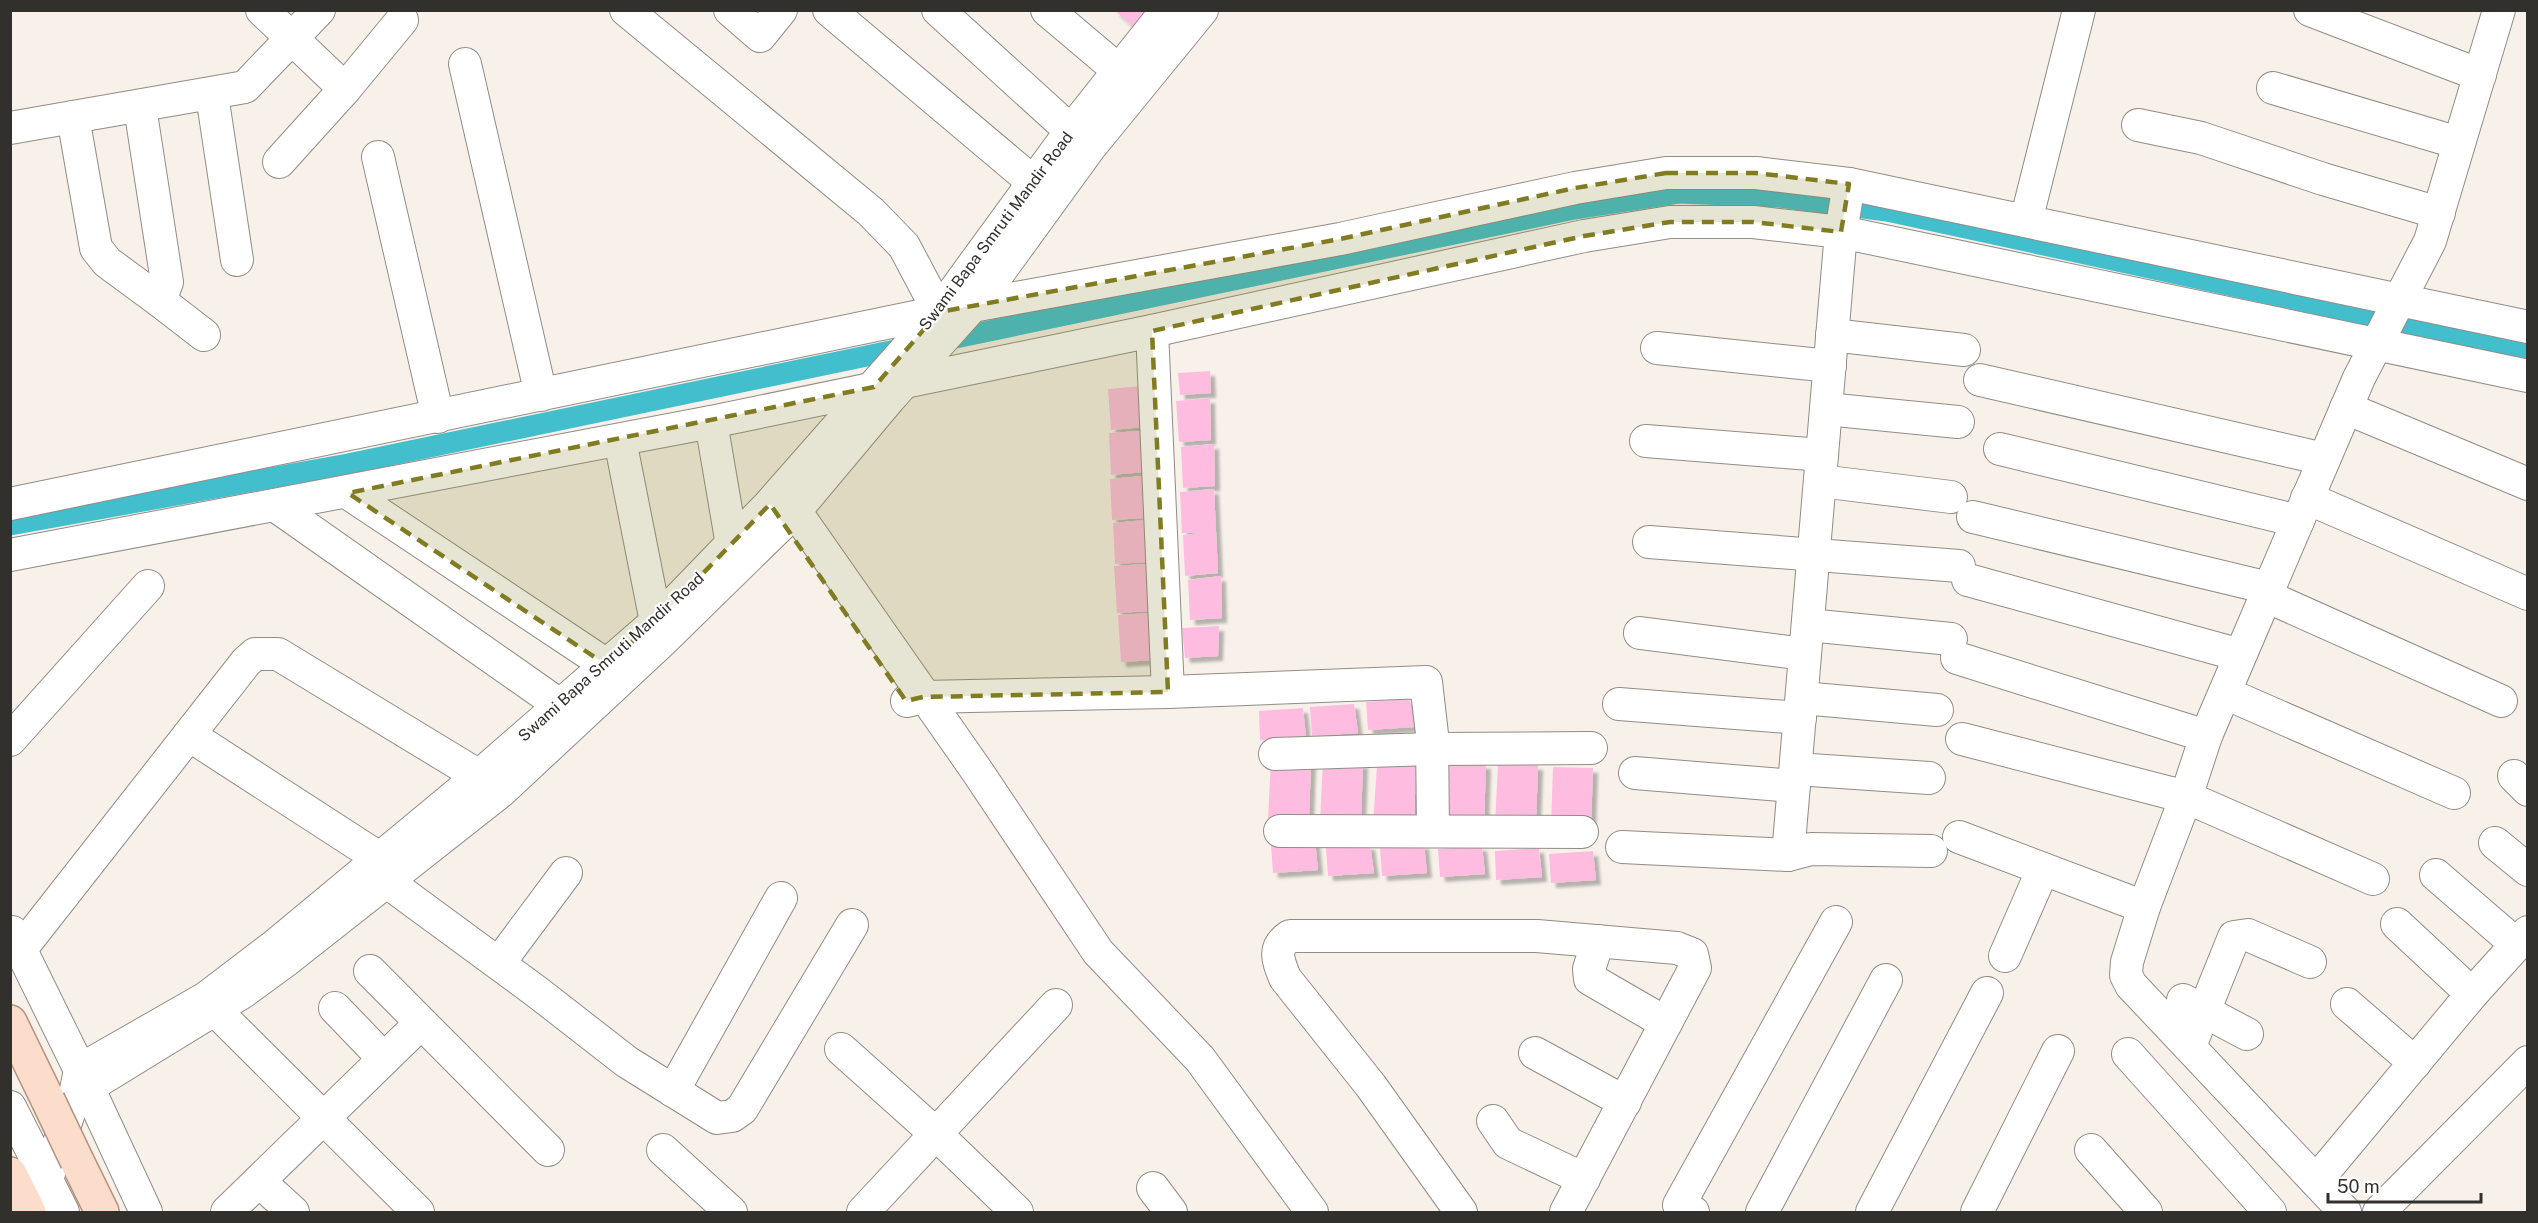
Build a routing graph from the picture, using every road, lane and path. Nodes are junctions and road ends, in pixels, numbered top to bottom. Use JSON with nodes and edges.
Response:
{"nodes":[{"id":1,"x":262,"y":10,"type":"edge"},
{"id":2,"x":319,"y":10,"type":"edge"},
{"id":3,"x":626,"y":10,"type":"edge"},
{"id":4,"x":730,"y":10,"type":"edge"},
{"id":5,"x":781,"y":10,"type":"edge"},
{"id":6,"x":829,"y":10,"type":"edge"},
{"id":7,"x":938,"y":10,"type":"edge"},
{"id":8,"x":1047,"y":10,"type":"edge"},
{"id":9,"x":1167,"y":10,"type":"edge"},
{"id":10,"x":1202,"y":10,"type":"edge"},
{"id":11,"x":2079,"y":10,"type":"edge"},
{"id":12,"x":2310,"y":10,"type":"edge"},
{"id":13,"x":2499,"y":10,"type":"edge"},
{"id":14,"x":402,"y":20,"type":"dead end"},
{"id":15,"x":292,"y":39,"type":"junction"},
{"id":16,"x":465,"y":64,"type":"dead end"},
{"id":17,"x":1118,"y":70,"type":"junction"},
{"id":18,"x":2480,"y":75,"type":"junction"},
{"id":19,"x":345,"y":88,"type":"junction"},
{"id":20,"x":2273,"y":88,"type":"dead end"},
{"id":21,"x":212,"y":95,"type":"junction"},
{"id":22,"x":140,"y":107,"type":"junction"},
{"id":23,"x":73,"y":117,"type":"junction"},
{"id":24,"x":2138,"y":125,"type":"dead end"},
{"id":25,"x":10,"y":128,"type":"edge"},
{"id":26,"x":1071,"y":130,"type":"junction"},
{"id":27,"x":2459,"y":143,"type":"junction"},
{"id":28,"x":378,"y":157,"type":"dead end"},
{"id":29,"x":279,"y":162,"type":"dead end"},
{"id":30,"x":1033,"y":182,"type":"junction"},
{"id":31,"x":1849,"y":185,"type":"junction"},
{"id":32,"x":2439,"y":213,"type":"junction"},
{"id":33,"x":2026,"y":221,"type":"junction"},
{"id":34,"x":1841,"y":232,"type":"junction"},
{"id":35,"x":237,"y":260,"type":"dead end"},
{"id":36,"x":160,"y":301,"type":"junction"},
{"id":37,"x":2397,"y":301,"type":"junction"},
{"id":38,"x":972,"y":306,"type":"junction"},
{"id":39,"x":939,"y":312,"type":"junction"},
{"id":40,"x":2528,"y":327,"type":"edge"},
{"id":41,"x":1152,"y":331,"type":"junction"},
{"id":42,"x":204,"y":334,"type":"dead end"},
{"id":43,"x":1832,"y":335,"type":"junction"},
{"id":44,"x":2376,"y":343,"type":"junction"},
{"id":45,"x":1656,"y":348,"type":"dead end"},
{"id":46,"x":1964,"y":350,"type":"dead end"},
{"id":47,"x":1830,"y":366,"type":"junction"},
{"id":48,"x":2528,"y":376,"type":"edge"},
{"id":49,"x":905,"y":380,"type":"junction"},
{"id":50,"x":1980,"y":380,"type":"dead end"},
{"id":51,"x":873,"y":387,"type":"junction"},
{"id":52,"x":541,"y":395,"type":"junction"},
{"id":53,"x":2346,"y":408,"type":"junction"},
{"id":54,"x":1826,"y":409,"type":"junction"},
{"id":55,"x":438,"y":417,"type":"junction"},
{"id":56,"x":711,"y":422,"type":"junction"},
{"id":57,"x":1958,"y":422,"type":"dead end"},
{"id":58,"x":620,"y":440,"type":"junction"},
{"id":59,"x":1646,"y":441,"type":"dead end"},
{"id":60,"x":2000,"y":449,"type":"dead end"},
{"id":61,"x":2324,"y":459,"type":"junction"},
{"id":62,"x":1821,"y":468,"type":"junction"},
{"id":63,"x":2528,"y":484,"type":"edge"},
{"id":64,"x":348,"y":493,"type":"junction"},
{"id":65,"x":10,"y":504,"type":"edge"},
{"id":66,"x":276,"y":506,"type":"junction"},
{"id":67,"x":783,"y":507,"type":"junction"},
{"id":68,"x":2303,"y":509,"type":"junction"},
{"id":69,"x":1649,"y":542,"type":"dead end"},
{"id":70,"x":732,"y":545,"type":"junction"},
{"id":71,"x":10,"y":555,"type":"edge"},
{"id":72,"x":1814,"y":555,"type":"junction"},
{"id":73,"x":148,"y":586,"type":"dead end"},
{"id":74,"x":2268,"y":592,"type":"junction"},
{"id":75,"x":2528,"y":594,"type":"edge"},
{"id":76,"x":656,"y":622,"type":"junction"},
{"id":77,"x":1640,"y":633,"type":"dead end"},
{"id":78,"x":1806,"y":639,"type":"junction"},
{"id":79,"x":2240,"y":655,"type":"junction"},
{"id":80,"x":605,"y":664,"type":"junction"},
{"id":81,"x":1168,"y":692,"type":"junction"},
{"id":82,"x":2225,"y":693,"type":"junction"},
{"id":83,"x":915,"y":699,"type":"junction"},
{"id":84,"x":2501,"y":701,"type":"dead end"},
{"id":85,"x":1619,"y":704,"type":"dead end"},
{"id":86,"x":561,"y":706,"type":"junction"},
{"id":87,"x":1801,"y":708,"type":"junction"},
{"id":88,"x":1937,"y":710,"type":"dead end"},
{"id":89,"x":189,"y":735,"type":"junction"},
{"id":90,"x":2206,"y":736,"type":"junction"},
{"id":91,"x":10,"y":740,"type":"edge"},
{"id":92,"x":1962,"y":740,"type":"dead end"},
{"id":93,"x":1432,"y":748,"type":"junction"},
{"id":94,"x":1591,"y":748,"type":"dead end"},
{"id":95,"x":1275,"y":753,"type":"dead end"},
{"id":96,"x":1635,"y":773,"type":"dead end"},
{"id":97,"x":479,"y":776,"type":"junction"},
{"id":98,"x":1795,"y":777,"type":"junction"},
{"id":99,"x":1929,"y":778,"type":"dead end"},
{"id":100,"x":2454,"y":793,"type":"dead end"},
{"id":101,"x":2186,"y":797,"type":"junction"},
{"id":102,"x":1280,"y":831,"type":"dead end"},
{"id":103,"x":1433,"y":831,"type":"junction"},
{"id":104,"x":1582,"y":832,"type":"dead end"},
{"id":105,"x":1959,"y":837,"type":"dead end"},
{"id":106,"x":2495,"y":843,"type":"dead end"},
{"id":107,"x":1622,"y":847,"type":"dead end"},
{"id":108,"x":1931,"y":851,"type":"dead end"},
{"id":109,"x":1788,"y":855,"type":"junction"},
{"id":110,"x":2043,"y":869,"type":"junction"},
{"id":111,"x":383,"y":870,"type":"junction"},
{"id":112,"x":2528,"y":870,"type":"edge"},
{"id":113,"x":566,"y":873,"type":"dead end"},
{"id":114,"x":2436,"y":875,"type":"dead end"},
{"id":115,"x":2373,"y":879,"type":"dead end"},
{"id":116,"x":781,"y":898,"type":"dead end"},
{"id":117,"x":2144,"y":907,"type":"junction"},
{"id":118,"x":1836,"y":922,"type":"dead end"},
{"id":119,"x":2397,"y":924,"type":"dead end"},
{"id":120,"x":852,"y":925,"type":"dead end"},
{"id":121,"x":2522,"y":938,"type":"edge"},
{"id":122,"x":16,"y":939,"type":"edge"},
{"id":123,"x":1598,"y":941,"type":"junction"},
{"id":124,"x":2005,"y":956,"type":"dead end"},
{"id":125,"x":2310,"y":962,"type":"dead end"},
{"id":126,"x":498,"y":963,"type":"junction"},
{"id":127,"x":370,"y":971,"type":"dead end"},
{"id":128,"x":1886,"y":980,"type":"dead end"},
{"id":129,"x":1987,"y":993,"type":"dead end"},
{"id":130,"x":2472,"y":994,"type":"junction"},
{"id":131,"x":2347,"y":1004,"type":"dead end"},
{"id":132,"x":1056,"y":1005,"type":"dead end"},
{"id":133,"x":2194,"y":1006,"type":"junction"},
{"id":134,"x":335,"y":1008,"type":"dead end"},
{"id":135,"x":215,"y":1010,"type":"junction"},
{"id":136,"x":10,"y":1022,"type":"edge"},
{"id":137,"x":1666,"y":1023,"type":"junction"},
{"id":138,"x":420,"y":1024,"type":"junction"},
{"id":139,"x":1159,"y":1026,"type":"junction"},
{"id":140,"x":2247,"y":1034,"type":"dead end"},
{"id":141,"x":2190,"y":1046,"type":"junction"},
{"id":142,"x":841,"y":1049,"type":"dead end"},
{"id":143,"x":2058,"y":1051,"type":"dead end"},
{"id":144,"x":1535,"y":1053,"type":"dead end"},
{"id":145,"x":2128,"y":1054,"type":"dead end"},
{"id":146,"x":384,"y":1059,"type":"junction"},
{"id":147,"x":2528,"y":1062,"type":"edge"},
{"id":148,"x":2415,"y":1063,"type":"junction"},
{"id":149,"x":73,"y":1088,"type":"junction"},
{"id":150,"x":673,"y":1091,"type":"junction"},
{"id":151,"x":1625,"y":1102,"type":"junction"},
{"id":152,"x":10,"y":1107,"type":"edge"},
{"id":153,"x":324,"y":1118,"type":"junction"},
{"id":154,"x":1493,"y":1121,"type":"dead end"},
{"id":155,"x":936,"y":1134,"type":"junction"},
{"id":156,"x":548,"y":1150,"type":"dead end"},
{"id":157,"x":663,"y":1150,"type":"dead end"},
{"id":158,"x":2091,"y":1150,"type":"dead end"},
{"id":159,"x":11,"y":1175,"type":"edge"},
{"id":160,"x":1584,"y":1179,"type":"junction"},
{"id":161,"x":47,"y":1180,"type":"junction"},
{"id":162,"x":260,"y":1181,"type":"junction"},
{"id":163,"x":2316,"y":1181,"type":"junction"},
{"id":164,"x":1682,"y":1210,"type":"edge"},
{"id":165,"x":29,"y":1212,"type":"edge"},
{"id":166,"x":36,"y":1212,"type":"edge"},
{"id":167,"x":63,"y":1212,"type":"edge"},
{"id":168,"x":102,"y":1212,"type":"edge"},
{"id":169,"x":146,"y":1212,"type":"edge"},
{"id":170,"x":227,"y":1212,"type":"edge"},
{"id":171,"x":293,"y":1212,"type":"edge"},
{"id":172,"x":418,"y":1212,"type":"edge"},
{"id":173,"x":731,"y":1212,"type":"edge"},
{"id":174,"x":863,"y":1212,"type":"edge"},
{"id":175,"x":1017,"y":1212,"type":"edge"},
{"id":176,"x":1294,"y":1212,"type":"edge"},
{"id":177,"x":1312,"y":1212,"type":"edge"},
{"id":178,"x":1461,"y":1212,"type":"edge"},
{"id":179,"x":1566,"y":1212,"type":"edge"},
{"id":180,"x":1762,"y":1212,"type":"edge"},
{"id":181,"x":1872,"y":1212,"type":"edge"},
{"id":182,"x":1977,"y":1212,"type":"edge"},
{"id":183,"x":2146,"y":1212,"type":"edge"},
{"id":184,"x":2270,"y":1212,"type":"edge"},
{"id":185,"x":2344,"y":1212,"type":"edge"},
{"id":186,"x":2379,"y":1212,"type":"edge"}],
"edges":[{"from":1,"to":15,"type":"street"},
{"from":2,"to":15,"type":"street"},
{"from":3,"to":39,"type":"street"},
{"from":4,"to":5,"type":"street"},
{"from":6,"to":30,"type":"street"},
{"from":7,"to":26,"type":"street"},
{"from":8,"to":17,"type":"street"},
{"from":9,"to":17,"type":"street","name":"Swami Bapa Smruti Mandir Road"},
{"from":10,"to":38,"type":"street"},
{"from":11,"to":33,"type":"street"},
{"from":12,"to":18,"type":"street"},
{"from":13,"to":18,"type":"street"},
{"from":14,"to":19,"type":"street"},
{"from":15,"to":19,"type":"street"},
{"from":15,"to":21,"type":"street"},
{"from":16,"to":52,"type":"street"},
{"from":17,"to":26,"type":"street","name":"Swami Bapa Smruti Mandir Road"},
{"from":18,"to":27,"type":"street"},
{"from":19,"to":29,"type":"street"},
{"from":20,"to":27,"type":"street"},
{"from":21,"to":22,"type":"street"},
{"from":21,"to":35,"type":"street"},
{"from":22,"to":23,"type":"street"},
{"from":22,"to":36,"type":"street"},
{"from":23,"to":25,"type":"street"},
{"from":23,"to":36,"type":"street"},
{"from":24,"to":32,"type":"street"},
{"from":26,"to":30,"type":"street","name":"Swami Bapa Smruti Mandir Road"},
{"from":27,"to":32,"type":"street"},
{"from":28,"to":55,"type":"street"},
{"from":30,"to":39,"type":"street","name":"Swami Bapa Smruti Mandir Road"},
{"from":31,"to":33,"type":"street"},
{"from":31,"to":34,"type":"street"},
{"from":31,"to":38,"type":"street"},
{"from":32,"to":37,"type":"street"},
{"from":33,"to":37,"type":"street"},
{"from":34,"to":41,"type":"street"},
{"from":34,"to":43,"type":"street"},
{"from":34,"to":44,"type":"street"},
{"from":36,"to":42,"type":"street"},
{"from":37,"to":40,"type":"street"},
{"from":37,"to":44,"type":"street"},
{"from":38,"to":39,"type":"street"},
{"from":38,"to":49,"type":"street"},
{"from":39,"to":51,"type":"street","name":"Swami Bapa Smruti Mandir Road"},
{"from":39,"to":52,"type":"street"},
{"from":41,"to":49,"type":"street"},
{"from":41,"to":81,"type":"street"},
{"from":43,"to":46,"type":"street"},
{"from":43,"to":47,"type":"street"},
{"from":44,"to":48,"type":"street"},
{"from":44,"to":53,"type":"street"},
{"from":45,"to":47,"type":"street"},
{"from":47,"to":54,"type":"street"},
{"from":49,"to":51,"type":"street"},
{"from":49,"to":67,"type":"street"},
{"from":50,"to":61,"type":"street"},
{"from":51,"to":56,"type":"street"},
{"from":51,"to":67,"type":"street","name":"Swami Bapa Smruti Mandir Road"},
{"from":52,"to":55,"type":"street"},
{"from":53,"to":61,"type":"street"},
{"from":53,"to":63,"type":"street"},
{"from":54,"to":57,"type":"street"},
{"from":54,"to":62,"type":"street"},
{"from":55,"to":65,"type":"street"},
{"from":56,"to":58,"type":"street"},
{"from":56,"to":70,"type":"street"},
{"from":58,"to":64,"type":"street"},
{"from":58,"to":76,"type":"street"},
{"from":59,"to":62,"type":"street"},
{"from":60,"to":68,"type":"street"},
{"from":61,"to":68,"type":"street"},
{"from":62,"to":72,"type":"street"},
{"from":62,"to":74,"type":"street"},
{"from":64,"to":66,"type":"street"},
{"from":64,"to":80,"type":"street"},
{"from":66,"to":71,"type":"street"},
{"from":66,"to":86,"type":"street"},
{"from":67,"to":70,"type":"street","name":"Swami Bapa Smruti Mandir Road"},
{"from":67,"to":83,"type":"street"},
{"from":67,"to":111,"type":"street"},
{"from":68,"to":74,"type":"street"},
{"from":68,"to":75,"type":"street"},
{"from":69,"to":72,"type":"street"},
{"from":70,"to":76,"type":"street","name":"Swami Bapa Smruti Mandir Road"},
{"from":72,"to":78,"type":"street"},
{"from":72,"to":79,"type":"street"},
{"from":73,"to":91,"type":"street"},
{"from":74,"to":79,"type":"street"},
{"from":74,"to":84,"type":"street"},
{"from":76,"to":80,"type":"street","name":"Swami Bapa Smruti Mandir Road"},
{"from":77,"to":78,"type":"street"},
{"from":78,"to":87,"type":"street"},
{"from":78,"to":90,"type":"street"},
{"from":79,"to":82,"type":"street"},
{"from":80,"to":86,"type":"street","name":"Swami Bapa Smruti Mandir Road"},
{"from":81,"to":83,"type":"street"},
{"from":81,"to":93,"type":"street"},
{"from":82,"to":90,"type":"street"},
{"from":82,"to":100,"type":"street"},
{"from":83,"to":139,"type":"street"},
{"from":85,"to":87,"type":"street"},
{"from":86,"to":97,"type":"street","name":"Swami Bapa Smruti Mandir Road"},
{"from":87,"to":88,"type":"street"},
{"from":87,"to":98,"type":"street"},
{"from":89,"to":97,"type":"street"},
{"from":89,"to":111,"type":"street"},
{"from":89,"to":122,"type":"street"},
{"from":90,"to":101,"type":"street"},
{"from":92,"to":101,"type":"street"},
{"from":93,"to":94,"type":"street"},
{"from":93,"to":95,"type":"street"},
{"from":93,"to":103,"type":"street"},
{"from":96,"to":98,"type":"street"},
{"from":97,"to":111,"type":"street","name":"Swami Bapa Smruti Mandir Road"},
{"from":98,"to":99,"type":"street"},
{"from":98,"to":109,"type":"street"},
{"from":101,"to":115,"type":"street"},
{"from":101,"to":117,"type":"street"},
{"from":102,"to":103,"type":"street"},
{"from":103,"to":104,"type":"street"},
{"from":105,"to":110,"type":"street"},
{"from":106,"to":112,"type":"street"},
{"from":107,"to":109,"type":"street"},
{"from":108,"to":109,"type":"street"},
{"from":110,"to":117,"type":"street"},
{"from":110,"to":124,"type":"street"},
{"from":111,"to":126,"type":"street"},
{"from":111,"to":135,"type":"street"},
{"from":111,"to":149,"type":"street","name":"Swami Bapa Smruti Mandir Road"},
{"from":113,"to":126,"type":"street"},
{"from":114,"to":121,"type":"street"},
{"from":116,"to":150,"type":"street"},
{"from":117,"to":141,"type":"street"},
{"from":118,"to":164,"type":"street"},
{"from":119,"to":130,"type":"street"},
{"from":120,"to":150,"type":"street"},
{"from":121,"to":130,"type":"street"},
{"from":122,"to":149,"type":"street"},
{"from":123,"to":137,"type":"street"},
{"from":123,"to":137,"type":"street"},
{"from":123,"to":178,"type":"street"},
{"from":125,"to":133,"type":"street"},
{"from":126,"to":150,"type":"street"},
{"from":127,"to":138,"type":"street"},
{"from":128,"to":180,"type":"street"},
{"from":129,"to":181,"type":"street"},
{"from":130,"to":148,"type":"street"},
{"from":131,"to":148,"type":"street"},
{"from":132,"to":155,"type":"street"},
{"from":133,"to":140,"type":"street"},
{"from":133,"to":141,"type":"street"},
{"from":134,"to":146,"type":"street"},
{"from":135,"to":149,"type":"street"},
{"from":135,"to":153,"type":"street"},
{"from":136,"to":149,"type":"main road"},
{"from":137,"to":151,"type":"street"},
{"from":138,"to":146,"type":"street"},
{"from":138,"to":156,"type":"street"},
{"from":139,"to":176,"type":"street"},
{"from":139,"to":177,"type":"street"},
{"from":141,"to":163,"type":"street"},
{"from":142,"to":155,"type":"street"},
{"from":143,"to":182,"type":"street"},
{"from":144,"to":151,"type":"street"},
{"from":145,"to":184,"type":"street"},
{"from":146,"to":153,"type":"street"},
{"from":147,"to":186,"type":"street"},
{"from":148,"to":163,"type":"street"},
{"from":149,"to":161,"type":"street"},
{"from":149,"to":168,"type":"main road","bridge":true},
{"from":149,"to":169,"type":"street"},
{"from":151,"to":160,"type":"street"},
{"from":152,"to":161,"type":"street"},
{"from":153,"to":162,"type":"street"},
{"from":153,"to":172,"type":"street"},
{"from":154,"to":160,"type":"street"},
{"from":155,"to":174,"type":"street"},
{"from":155,"to":175,"type":"street"},
{"from":157,"to":173,"type":"street"},
{"from":158,"to":183,"type":"street"},
{"from":159,"to":165,"type":"main road"},
{"from":160,"to":179,"type":"street"},
{"from":161,"to":166,"type":"street"},
{"from":161,"to":167,"type":"street"},
{"from":162,"to":170,"type":"street"},
{"from":162,"to":171,"type":"street"},
{"from":163,"to":185,"type":"street"}]}
